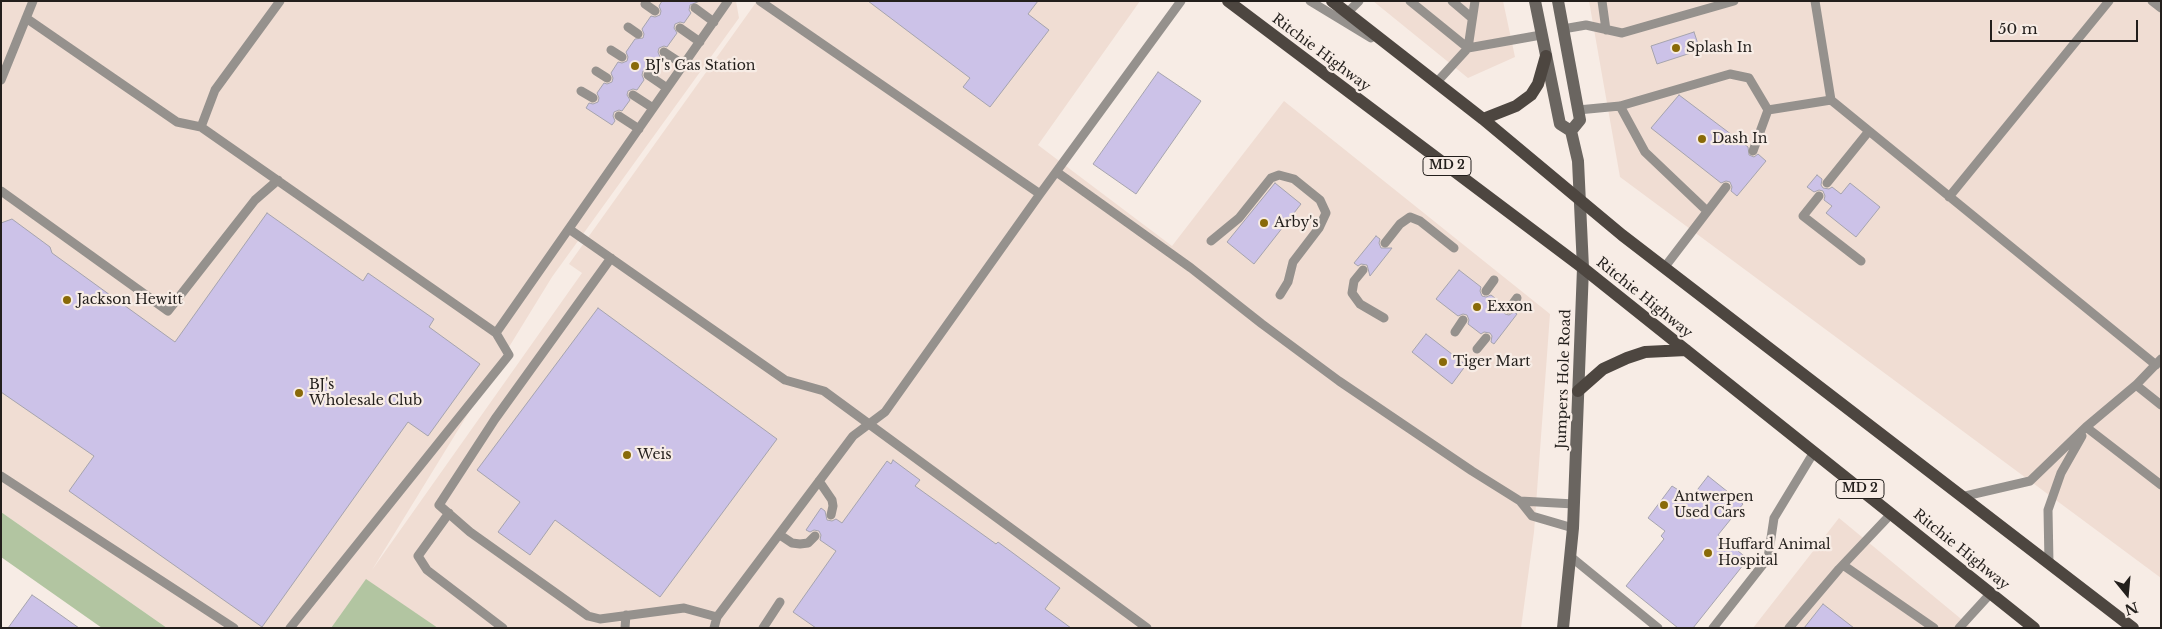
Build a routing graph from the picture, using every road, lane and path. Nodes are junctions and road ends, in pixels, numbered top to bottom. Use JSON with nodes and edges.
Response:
{"nodes":[{"id":1,"x":33,"y":1,"type":"edge"},
{"id":2,"x":728,"y":1,"type":"edge"},
{"id":3,"x":760,"y":1,"type":"edge"},
{"id":4,"x":1181,"y":1,"type":"edge"},
{"id":5,"x":1228,"y":1,"type":"edge"},
{"id":6,"x":1310,"y":1,"type":"edge"},
{"id":7,"x":1332,"y":1,"type":"edge"},
{"id":8,"x":1359,"y":1,"type":"edge"},
{"id":9,"x":1410,"y":1,"type":"edge"},
{"id":10,"x":1452,"y":1,"type":"edge"},
{"id":11,"x":1476,"y":1,"type":"edge"},
{"id":12,"x":1535,"y":1,"type":"edge"},
{"id":13,"x":1558,"y":1,"type":"edge"},
{"id":14,"x":1602,"y":1,"type":"edge"},
{"id":15,"x":1734,"y":1,"type":"edge"},
{"id":16,"x":1815,"y":1,"type":"edge"},
{"id":17,"x":2109,"y":1,"type":"edge"},
{"id":18,"x":2152,"y":1,"type":"edge"},
{"id":19,"x":277,"y":2,"type":"edge"},
{"id":20,"x":645,"y":4,"type":"dead end"},
{"id":21,"x":694,"y":8,"type":"dead end"},
{"id":22,"x":2161,"y":8,"type":"edge"},
{"id":23,"x":655,"y":11,"type":"dead end"},
{"id":24,"x":1347,"y":13,"type":"junction"},
{"id":25,"x":26,"y":18,"type":"junction"},
{"id":26,"x":1472,"y":18,"type":"junction"},
{"id":27,"x":714,"y":22,"type":"junction"},
{"id":28,"x":628,"y":27,"type":"dead end"},
{"id":29,"x":680,"y":28,"type":"dead end"},
{"id":30,"x":1563,"y":29,"type":"junction"},
{"id":31,"x":1606,"y":30,"type":"junction"},
{"id":32,"x":638,"y":34,"type":"dead end"},
{"id":33,"x":1542,"y":35,"type":"junction"},
{"id":34,"x":700,"y":42,"type":"junction"},
{"id":35,"x":1468,"y":48,"type":"junction"},
{"id":36,"x":611,"y":50,"type":"dead end"},
{"id":37,"x":664,"y":52,"type":"dead end"},
{"id":38,"x":1395,"y":52,"type":"junction"},
{"id":39,"x":1546,"y":56,"type":"junction"},
{"id":40,"x":622,"y":57,"type":"dead end"},
{"id":41,"x":684,"y":65,"type":"junction"},
{"id":42,"x":596,"y":71,"type":"dead end"},
{"id":43,"x":648,"y":75,"type":"dead end"},
{"id":44,"x":607,"y":78,"type":"dead end"},
{"id":45,"x":1,"y":80,"type":"edge"},
{"id":46,"x":1436,"y":83,"type":"junction"},
{"id":47,"x":667,"y":88,"type":"junction"},
{"id":48,"x":581,"y":91,"type":"dead end"},
{"id":49,"x":633,"y":95,"type":"dead end"},
{"id":50,"x":593,"y":98,"type":"dead end"},
{"id":51,"x":1831,"y":100,"type":"junction"},
{"id":52,"x":1620,"y":106,"type":"junction"},
{"id":53,"x":653,"y":108,"type":"junction"},
{"id":54,"x":1578,"y":110,"type":"junction"},
{"id":55,"x":1768,"y":110,"type":"junction"},
{"id":56,"x":619,"y":116,"type":"dead end"},
{"id":57,"x":1483,"y":119,"type":"junction"},
{"id":58,"x":201,"y":127,"type":"junction"},
{"id":59,"x":639,"y":129,"type":"junction"},
{"id":60,"x":1571,"y":131,"type":"junction"},
{"id":61,"x":1869,"y":131,"type":"junction"},
{"id":62,"x":1753,"y":151,"type":"dead end"},
{"id":63,"x":1058,"y":173,"type":"junction"},
{"id":64,"x":278,"y":180,"type":"junction"},
{"id":65,"x":1827,"y":183,"type":"dead end"},
{"id":66,"x":1726,"y":187,"type":"dead end"},
{"id":67,"x":1,"y":191,"type":"edge"},
{"id":68,"x":1040,"y":194,"type":"junction"},
{"id":69,"x":1818,"y":196,"type":"dead end"},
{"id":70,"x":1949,"y":197,"type":"junction"},
{"id":71,"x":1579,"y":201,"type":"junction"},
{"id":72,"x":1707,"y":211,"type":"junction"},
{"id":73,"x":569,"y":229,"type":"junction"},
{"id":74,"x":1211,"y":240,"type":"dead end"},
{"id":75,"x":1385,"y":243,"type":"dead end"},
{"id":76,"x":1454,"y":248,"type":"dead end"},
{"id":77,"x":611,"y":258,"type":"junction"},
{"id":78,"x":1861,"y":261,"type":"dead end"},
{"id":79,"x":1583,"y":268,"type":"junction"},
{"id":80,"x":1664,"y":268,"type":"junction"},
{"id":81,"x":1362,"y":270,"type":"dead end"},
{"id":82,"x":1494,"y":280,"type":"dead end"},
{"id":83,"x":1486,"y":291,"type":"dead end"},
{"id":84,"x":1280,"y":295,"type":"dead end"},
{"id":85,"x":1517,"y":298,"type":"dead end"},
{"id":86,"x":1509,"y":309,"type":"dead end"},
{"id":87,"x":1384,"y":318,"type":"dead end"},
{"id":88,"x":1463,"y":320,"type":"dead end"},
{"id":89,"x":1455,"y":332,"type":"dead end"},
{"id":90,"x":496,"y":333,"type":"junction"},
{"id":91,"x":1486,"y":338,"type":"dead end"},
{"id":92,"x":1478,"y":349,"type":"dead end"},
{"id":93,"x":1686,"y":350,"type":"junction"},
{"id":94,"x":2158,"y":362,"type":"edge"},
{"id":95,"x":2136,"y":385,"type":"junction"},
{"id":96,"x":1578,"y":391,"type":"junction"},
{"id":97,"x":2161,"y":405,"type":"edge"},
{"id":98,"x":867,"y":424,"type":"junction"},
{"id":99,"x":2086,"y":426,"type":"junction"},
{"id":100,"x":1814,"y":452,"type":"junction"},
{"id":101,"x":1,"y":476,"type":"edge"},
{"id":102,"x":819,"y":481,"type":"junction"},
{"id":103,"x":2161,"y":485,"type":"edge"},
{"id":104,"x":1961,"y":497,"type":"junction"},
{"id":105,"x":1520,"y":501,"type":"junction"},
{"id":106,"x":1574,"y":504,"type":"junction"},
{"id":107,"x":449,"y":513,"type":"junction"},
{"id":108,"x":1891,"y":514,"type":"junction"},
{"id":109,"x":831,"y":515,"type":"dead end"},
{"id":110,"x":1573,"y":528,"type":"junction"},
{"id":111,"x":780,"y":535,"type":"junction"},
{"id":112,"x":815,"y":536,"type":"dead end"},
{"id":113,"x":1571,"y":557,"type":"junction"},
{"id":114,"x":2049,"y":563,"type":"junction"},
{"id":115,"x":1844,"y":565,"type":"junction"},
{"id":116,"x":1991,"y":593,"type":"junction"},
{"id":117,"x":780,"y":602,"type":"dead end"},
{"id":118,"x":626,"y":615,"type":"junction"},
{"id":119,"x":717,"y":617,"type":"junction"},
{"id":120,"x":234,"y":628,"type":"edge"},
{"id":121,"x":290,"y":628,"type":"edge"},
{"id":122,"x":504,"y":628,"type":"edge"},
{"id":123,"x":625,"y":628,"type":"edge"},
{"id":124,"x":714,"y":628,"type":"edge"},
{"id":125,"x":763,"y":628,"type":"edge"},
{"id":126,"x":1147,"y":628,"type":"edge"},
{"id":127,"x":1563,"y":628,"type":"edge"},
{"id":128,"x":1658,"y":628,"type":"edge"},
{"id":129,"x":1714,"y":628,"type":"edge"},
{"id":130,"x":1788,"y":628,"type":"edge"},
{"id":131,"x":1934,"y":628,"type":"edge"},
{"id":132,"x":1959,"y":628,"type":"edge"},
{"id":133,"x":2034,"y":628,"type":"edge"},
{"id":134,"x":2132,"y":628,"type":"edge"}],
"edges":[{"from":1,"to":25,"type":"lane"},
{"from":2,"to":27,"type":"lane"},
{"from":3,"to":68,"type":"lane"},
{"from":4,"to":63,"type":"lane"},
{"from":5,"to":79,"type":"main road","name":"Ritchie Highway","number":"MD 2"},
{"from":6,"to":38,"type":"lane"},
{"from":7,"to":24,"type":"main road"},
{"from":8,"to":24,"type":"lane"},
{"from":9,"to":35,"type":"lane"},
{"from":10,"to":26,"type":"lane"},
{"from":11,"to":26,"type":"lane"},
{"from":12,"to":33,"type":"main road","name":"Jumpers Hole Road"},
{"from":13,"to":30,"type":"main road"},
{"from":14,"to":31,"type":"lane"},
{"from":15,"to":31,"type":"lane"},
{"from":16,"to":51,"type":"lane"},
{"from":17,"to":70,"type":"lane"},
{"from":18,"to":22,"type":"lane"},
{"from":19,"to":58,"type":"lane"},
{"from":20,"to":23,"type":"lane"},
{"from":21,"to":27,"type":"lane"},
{"from":24,"to":38,"type":"main road"},
{"from":25,"to":45,"type":"lane"},
{"from":25,"to":58,"type":"lane"},
{"from":26,"to":35,"type":"lane"},
{"from":27,"to":34,"type":"lane"},
{"from":28,"to":32,"type":"lane"},
{"from":29,"to":34,"type":"lane"},
{"from":30,"to":31,"type":"lane"},
{"from":30,"to":54,"type":"main road"},
{"from":33,"to":35,"type":"lane"},
{"from":33,"to":39,"type":"main road","name":"Jumpers Hole Road"},
{"from":34,"to":41,"type":"lane"},
{"from":35,"to":46,"type":"lane"},
{"from":36,"to":40,"type":"lane"},
{"from":37,"to":41,"type":"lane"},
{"from":38,"to":46,"type":"main road"},
{"from":39,"to":57,"type":"main road"},
{"from":39,"to":60,"type":"main road","name":"Jumpers Hole Road"},
{"from":41,"to":47,"type":"lane"},
{"from":42,"to":44,"type":"lane"},
{"from":43,"to":47,"type":"lane"},
{"from":46,"to":57,"type":"main road"},
{"from":47,"to":53,"type":"lane"},
{"from":48,"to":50,"type":"lane"},
{"from":49,"to":53,"type":"lane"},
{"from":51,"to":55,"type":"lane"},
{"from":51,"to":61,"type":"lane"},
{"from":52,"to":54,"type":"lane"},
{"from":52,"to":55,"type":"lane"},
{"from":52,"to":72,"type":"lane"},
{"from":53,"to":59,"type":"lane"},
{"from":54,"to":60,"type":"main road"},
{"from":55,"to":62,"type":"lane"},
{"from":56,"to":59,"type":"lane"},
{"from":57,"to":71,"type":"main road"},
{"from":58,"to":64,"type":"lane"},
{"from":59,"to":73,"type":"lane"},
{"from":60,"to":71,"type":"main road","name":"Jumpers Hole Road"},
{"from":61,"to":65,"type":"lane"},
{"from":61,"to":70,"type":"lane"},
{"from":63,"to":68,"type":"lane"},
{"from":63,"to":105,"type":"lane"},
{"from":64,"to":67,"type":"lane"},
{"from":64,"to":90,"type":"lane"},
{"from":66,"to":72,"type":"lane"},
{"from":68,"to":98,"type":"lane"},
{"from":69,"to":78,"type":"lane"},
{"from":70,"to":94,"type":"lane"},
{"from":71,"to":79,"type":"main road","name":"Jumpers Hole Road"},
{"from":71,"to":80,"type":"main road"},
{"from":72,"to":80,"type":"lane"},
{"from":73,"to":77,"type":"lane"},
{"from":73,"to":90,"type":"lane"},
{"from":74,"to":84,"type":"lane"},
{"from":75,"to":76,"type":"lane"},
{"from":77,"to":98,"type":"lane"},
{"from":77,"to":107,"type":"lane"},
{"from":79,"to":93,"type":"main road","name":"Ritchie Highway","number":"MD 2"},
{"from":79,"to":96,"type":"main road","name":"Jumpers Hole Road"},
{"from":80,"to":104,"type":"main road"},
{"from":81,"to":87,"type":"lane"},
{"from":82,"to":83,"type":"lane"},
{"from":85,"to":86,"type":"lane"},
{"from":88,"to":89,"type":"lane"},
{"from":90,"to":121,"type":"lane"},
{"from":91,"to":92,"type":"lane"},
{"from":93,"to":96,"type":"main road"},
{"from":93,"to":100,"type":"main road","name":"Ritchie Highway","number":"MD 2"},
{"from":94,"to":95,"type":"lane"},
{"from":95,"to":97,"type":"lane"},
{"from":95,"to":99,"type":"lane"},
{"from":96,"to":106,"type":"main road","name":"Jumpers Hole Road"},
{"from":98,"to":102,"type":"lane"},
{"from":98,"to":126,"type":"lane"},
{"from":99,"to":103,"type":"lane"},
{"from":99,"to":104,"type":"lane"},
{"from":99,"to":114,"type":"lane"},
{"from":100,"to":108,"type":"main road","name":"Ritchie Highway","number":"MD 2"},
{"from":100,"to":129,"type":"lane"},
{"from":101,"to":120,"type":"lane"},
{"from":102,"to":109,"type":"lane"},
{"from":102,"to":111,"type":"lane"},
{"from":104,"to":114,"type":"main road"},
{"from":105,"to":106,"type":"lane"},
{"from":105,"to":110,"type":"lane"},
{"from":106,"to":110,"type":"main road","name":"Jumpers Hole Road"},
{"from":107,"to":118,"type":"lane"},
{"from":107,"to":122,"type":"lane"},
{"from":108,"to":115,"type":"lane"},
{"from":108,"to":116,"type":"main road","name":"Ritchie Highway","number":"MD 2"},
{"from":110,"to":113,"type":"main road","name":"Jumpers Hole Road"},
{"from":111,"to":112,"type":"lane"},
{"from":111,"to":119,"type":"lane"},
{"from":113,"to":127,"type":"main road","name":"Jumpers Hole Road"},
{"from":113,"to":128,"type":"lane"},
{"from":114,"to":134,"type":"main road"},
{"from":115,"to":130,"type":"lane"},
{"from":115,"to":131,"type":"lane"},
{"from":116,"to":132,"type":"lane"},
{"from":116,"to":133,"type":"main road","name":"Ritchie Highway","number":"MD 2"},
{"from":117,"to":125,"type":"lane"},
{"from":118,"to":119,"type":"lane"},
{"from":118,"to":123,"type":"lane"},
{"from":119,"to":124,"type":"lane"}]}
